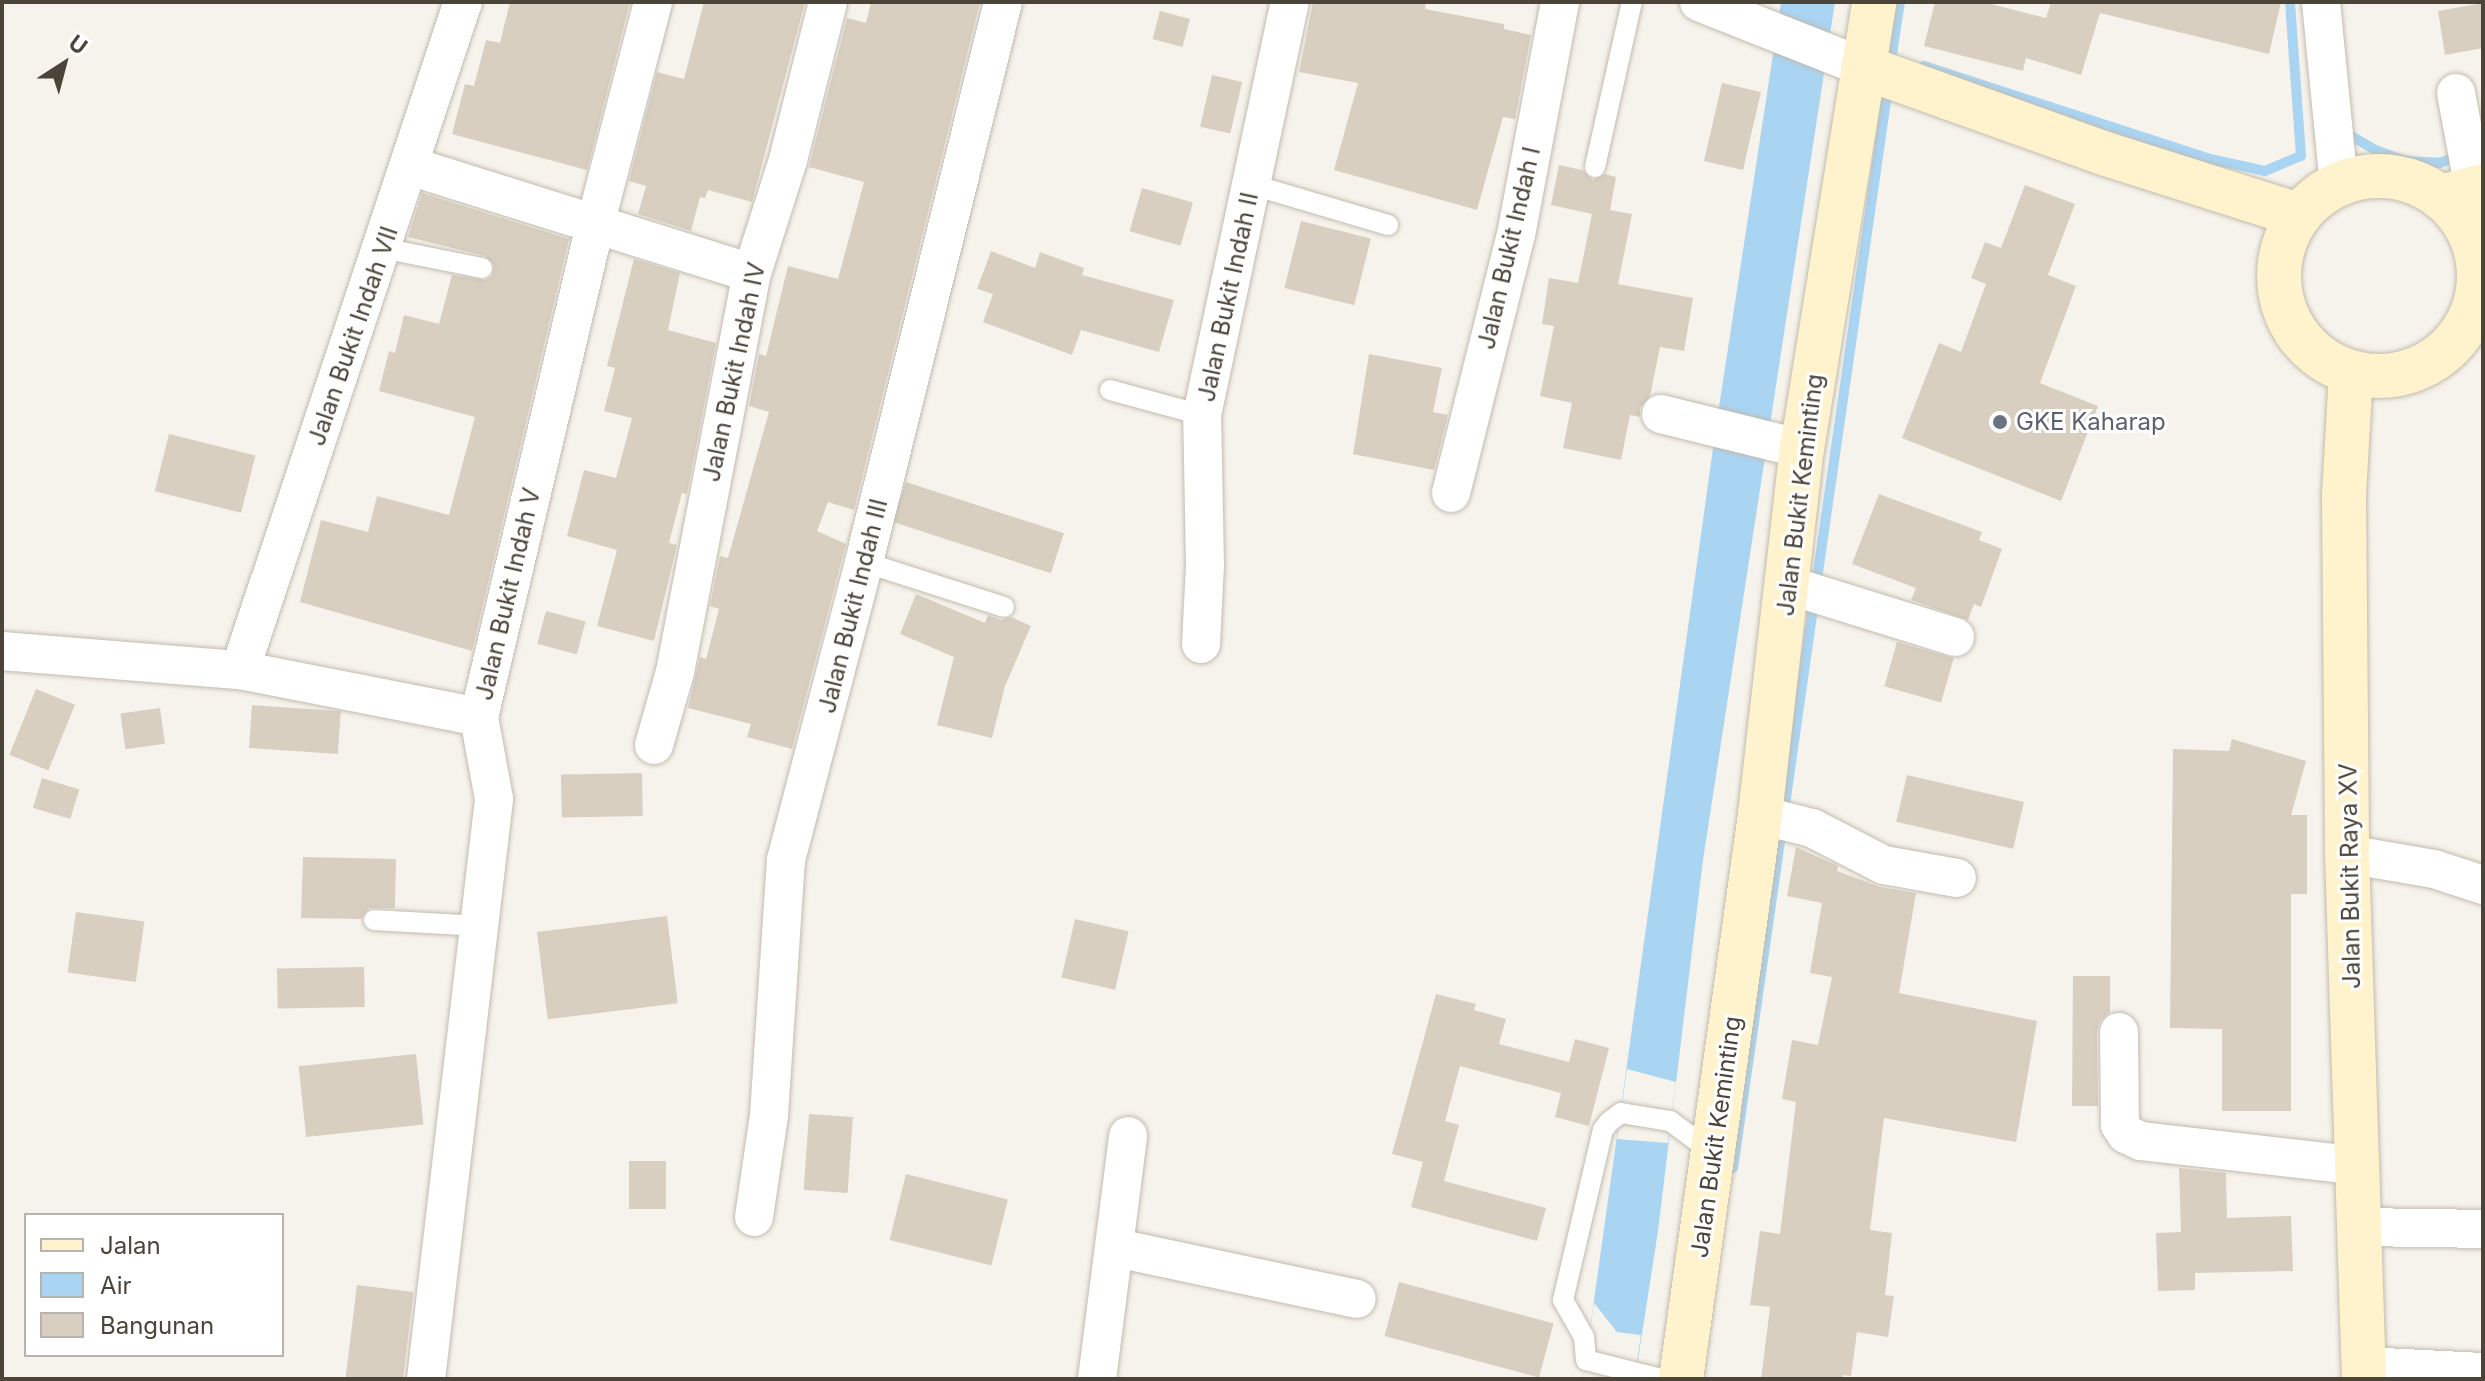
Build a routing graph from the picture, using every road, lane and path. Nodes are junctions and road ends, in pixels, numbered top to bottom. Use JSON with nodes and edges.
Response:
{"nodes":[{"id":1,"x":463,"y":2,"type":"edge"},
{"id":2,"x":653,"y":2,"type":"edge"},
{"id":3,"x":828,"y":2,"type":"edge"},
{"id":4,"x":1003,"y":2,"type":"edge"},
{"id":5,"x":1290,"y":2,"type":"edge"},
{"id":6,"x":1560,"y":2,"type":"edge"},
{"id":7,"x":1632,"y":2,"type":"edge"},
{"id":8,"x":1699,"y":2,"type":"edge"},
{"id":9,"x":1874,"y":2,"type":"edge"},
{"id":10,"x":2321,"y":2,"type":"edge"},
{"id":11,"x":1736,"y":8,"type":"edge"},
{"id":12,"x":1846,"y":59,"type":"junction"},
{"id":13,"x":2456,"y":93,"type":"dead end"},
{"id":14,"x":410,"y":166,"type":"junction"},
{"id":15,"x":1595,"y":167,"type":"dead end"},
{"id":16,"x":2339,"y":184,"type":"junction"},
{"id":17,"x":1253,"y":185,"type":"junction"},
{"id":18,"x":2469,"y":204,"type":"edge"},
{"id":19,"x":2299,"y":215,"type":"junction"},
{"id":20,"x":595,"y":225,"type":"junction"},
{"id":21,"x":1388,"y":225,"type":"dead end"},
{"id":22,"x":382,"y":248,"type":"junction"},
{"id":23,"x":482,"y":268,"type":"dead end"},
{"id":24,"x":752,"y":273,"type":"junction"},
{"id":25,"x":2481,"y":283,"type":"edge"},
{"id":26,"x":2351,"y":373,"type":"junction"},
{"id":27,"x":1110,"y":390,"type":"dead end"},
{"id":28,"x":1661,"y":414,"type":"dead end"},
{"id":29,"x":1202,"y":415,"type":"junction"},
{"id":30,"x":1785,"y":445,"type":"junction"},
{"id":31,"x":1451,"y":493,"type":"dead end"},
{"id":32,"x":864,"y":562,"type":"junction"},
{"id":33,"x":1788,"y":585,"type":"junction"},
{"id":34,"x":1004,"y":607,"type":"dead end"},
{"id":35,"x":1955,"y":637,"type":"dead end"},
{"id":36,"x":1201,"y":644,"type":"dead end"},
{"id":37,"x":2,"y":651,"type":"edge"},
{"id":38,"x":240,"y":670,"type":"junction"},
{"id":39,"x":479,"y":717,"type":"junction"},
{"id":40,"x":654,"y":745,"type":"dead end"},
{"id":41,"x":1760,"y":815,"type":"junction"},
{"id":42,"x":2347,"y":854,"type":"junction"},
{"id":43,"x":1957,"y":878,"type":"dead end"},
{"id":44,"x":2483,"y":885,"type":"edge"},
{"id":45,"x":374,"y":920,"type":"dead end"},
{"id":46,"x":480,"y":926,"type":"junction"},
{"id":47,"x":2119,"y":1032,"type":"dead end"},
{"id":48,"x":1128,"y":1136,"type":"dead end"},
{"id":49,"x":1715,"y":1155,"type":"junction"},
{"id":50,"x":2359,"y":1166,"type":"junction"},
{"id":51,"x":754,"y":1217,"type":"dead end"},
{"id":52,"x":2361,"y":1227,"type":"junction"},
{"id":53,"x":2483,"y":1229,"type":"edge"},
{"id":54,"x":1117,"y":1248,"type":"junction"},
{"id":55,"x":1357,"y":1299,"type":"dead end"},
{"id":56,"x":2483,"y":1372,"type":"edge"},
{"id":57,"x":2364,"y":1373,"type":"edge"},
{"id":58,"x":426,"y":1379,"type":"edge"},
{"id":59,"x":1097,"y":1379,"type":"edge"},
{"id":60,"x":1661,"y":1379,"type":"edge"},
{"id":61,"x":1681,"y":1379,"type":"edge"}],
"edges":[{"from":1,"to":14,"type":"street","name":"Jalan Bukit Indah VII"},
{"from":2,"to":20,"type":"street","name":"Jalan Bukit Indah V"},
{"from":3,"to":24,"type":"street","name":"Jalan Bukit Indah IV"},
{"from":4,"to":32,"type":"street","name":"Jalan Bukit Indah III"},
{"from":5,"to":17,"type":"street","name":"Jalan Bukit Indah II"},
{"from":6,"to":31,"type":"street","name":"Jalan Bukit Indah I"},
{"from":7,"to":15,"type":"lane"},
{"from":8,"to":11,"type":"street"},
{"from":9,"to":12,"type":"main road","name":"Jalan Bukit Keminting"},
{"from":10,"to":16,"type":"street"},
{"from":11,"to":12,"type":"street"},
{"from":12,"to":19,"type":"main road"},
{"from":12,"to":30,"type":"main road","name":"Jalan Bukit Keminting"},
{"from":13,"to":18,"type":"street"},
{"from":14,"to":20,"type":"street"},
{"from":14,"to":22,"type":"street","name":"Jalan Bukit Indah VII"},
{"from":16,"to":18,"type":"main road"},
{"from":16,"to":19,"type":"main road"},
{"from":17,"to":21,"type":"lane"},
{"from":17,"to":29,"type":"street","name":"Jalan Bukit Indah II"},
{"from":18,"to":25,"type":"main road"},
{"from":19,"to":26,"type":"main road"},
{"from":20,"to":24,"type":"street"},
{"from":20,"to":39,"type":"street","name":"Jalan Bukit Indah V"},
{"from":22,"to":23,"type":"lane"},
{"from":22,"to":38,"type":"street","name":"Jalan Bukit Indah VII"},
{"from":24,"to":40,"type":"street","name":"Jalan Bukit Indah IV"},
{"from":25,"to":26,"type":"main road"},
{"from":26,"to":42,"type":"main road","name":"Jalan Bukit Raya XV"},
{"from":27,"to":29,"type":"lane"},
{"from":28,"to":30,"type":"street"},
{"from":29,"to":36,"type":"street","name":"Jalan Bukit Indah II"},
{"from":30,"to":33,"type":"main road","name":"Jalan Bukit Keminting"},
{"from":32,"to":34,"type":"lane"},
{"from":32,"to":51,"type":"street","name":"Jalan Bukit Indah III"},
{"from":33,"to":35,"type":"street"},
{"from":33,"to":41,"type":"main road","name":"Jalan Bukit Keminting"},
{"from":37,"to":38,"type":"street","name":"Jalan Bukit Indah V"},
{"from":38,"to":39,"type":"street","name":"Jalan Bukit Indah V"},
{"from":39,"to":46,"type":"street"},
{"from":41,"to":43,"type":"street"},
{"from":41,"to":49,"type":"main road","name":"Jalan Bukit Keminting"},
{"from":42,"to":44,"type":"street"},
{"from":42,"to":50,"type":"main road","name":"Jalan Bukit Raya XV"},
{"from":45,"to":46,"type":"lane"},
{"from":46,"to":58,"type":"street"},
{"from":47,"to":50,"type":"street"},
{"from":48,"to":54,"type":"street"},
{"from":49,"to":60,"type":"lane"},
{"from":49,"to":61,"type":"main road","name":"Jalan Bukit Keminting"},
{"from":50,"to":52,"type":"main road","name":"Jalan Bukit Raya XV"},
{"from":52,"to":53,"type":"street"},
{"from":52,"to":57,"type":"main road","name":"Jalan Bukit Raya XV"},
{"from":54,"to":55,"type":"street"},
{"from":54,"to":59,"type":"street"},
{"from":56,"to":57,"type":"street"}]}
